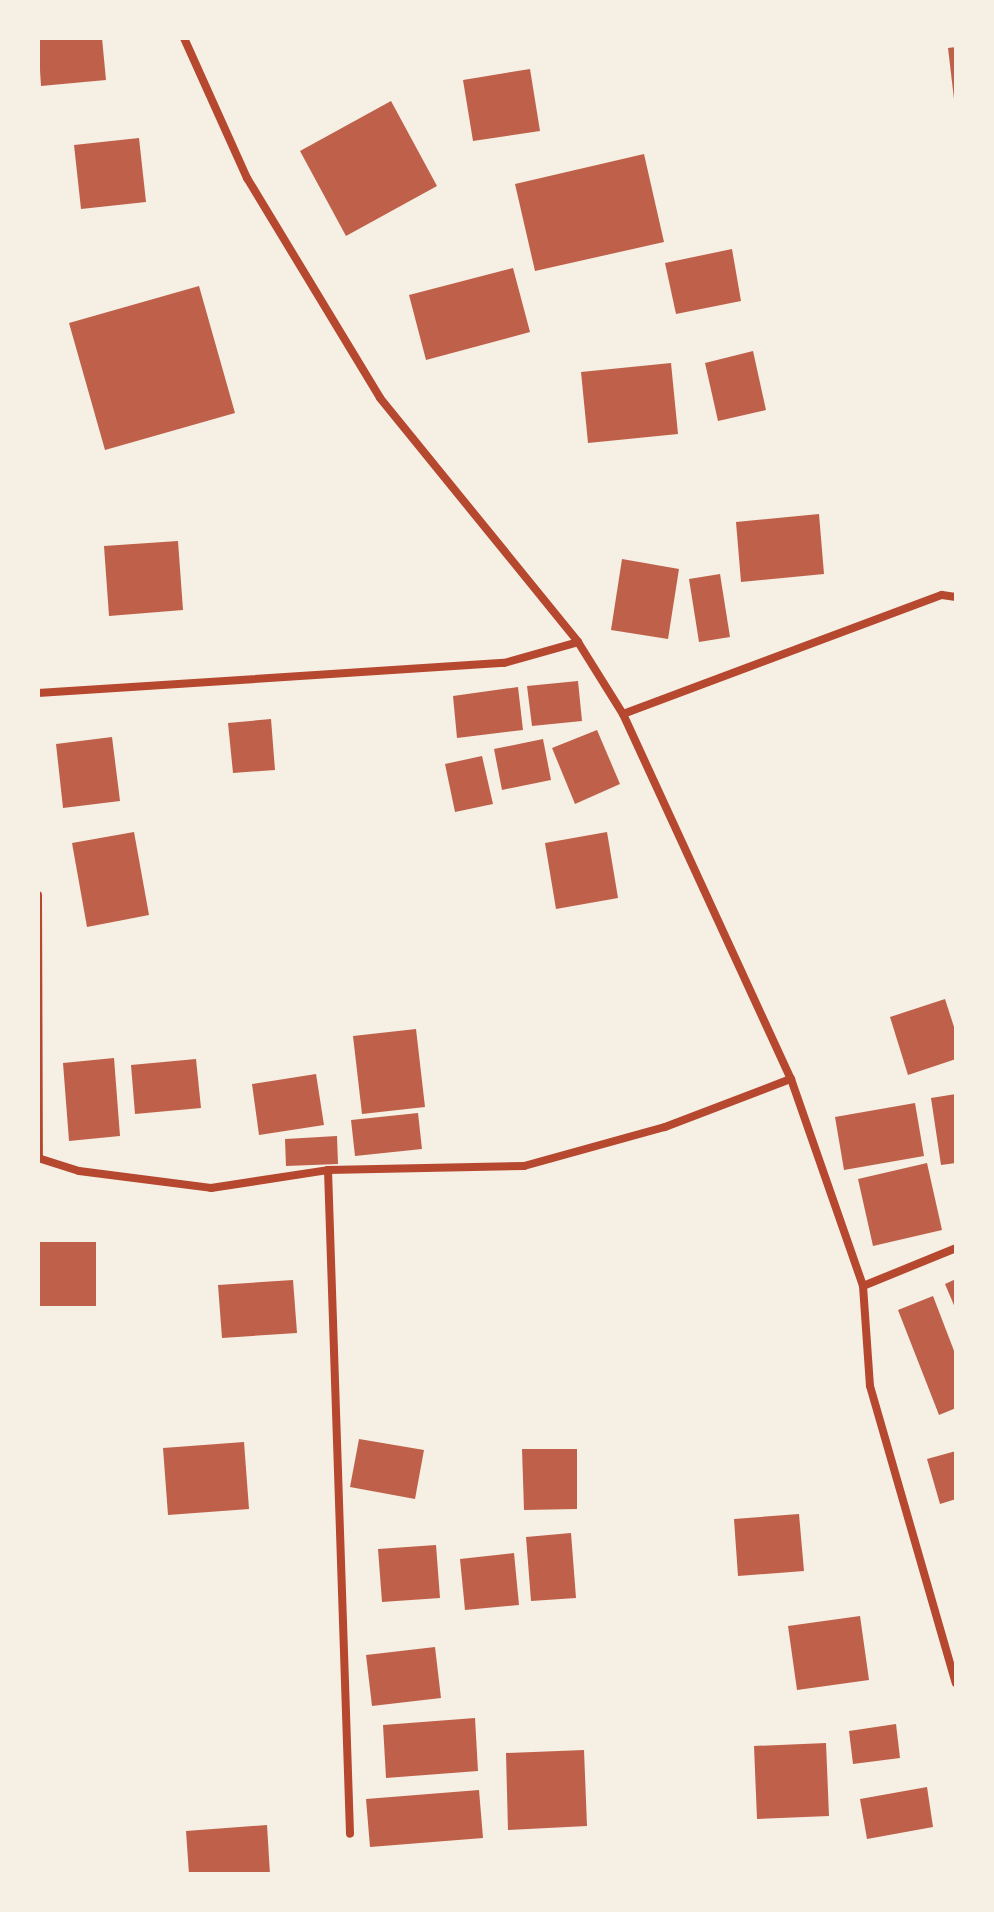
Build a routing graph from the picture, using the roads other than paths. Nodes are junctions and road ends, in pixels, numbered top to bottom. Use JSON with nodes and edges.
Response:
{"nodes":[{"id":1,"x":184,"y":38,"type":"edge"},
{"id":2,"x":956,"y":597,"type":"edge"},
{"id":3,"x":578,"y":642,"type":"junction"},
{"id":4,"x":38,"y":693,"type":"edge"},
{"id":5,"x":623,"y":714,"type":"junction"},
{"id":6,"x":38,"y":895,"type":"edge"},
{"id":7,"x":791,"y":1079,"type":"junction"},
{"id":8,"x":38,"y":1158,"type":"edge"},
{"id":9,"x":328,"y":1170,"type":"junction"},
{"id":10,"x":956,"y":1248,"type":"edge"},
{"id":11,"x":863,"y":1286,"type":"junction"},
{"id":12,"x":956,"y":1683,"type":"edge"},
{"id":13,"x":350,"y":1834,"type":"dead end"}],
"edges":[{"from":1,"to":3,"type":"street"},
{"from":2,"to":5,"type":"street"},
{"from":3,"to":4,"type":"street"},
{"from":3,"to":5,"type":"street"},
{"from":5,"to":7,"type":"street"},
{"from":6,"to":8,"type":"street"},
{"from":7,"to":9,"type":"street"},
{"from":7,"to":11,"type":"street"},
{"from":8,"to":9,"type":"street"},
{"from":9,"to":13,"type":"street"},
{"from":10,"to":11,"type":"street"},
{"from":11,"to":12,"type":"street"}]}
